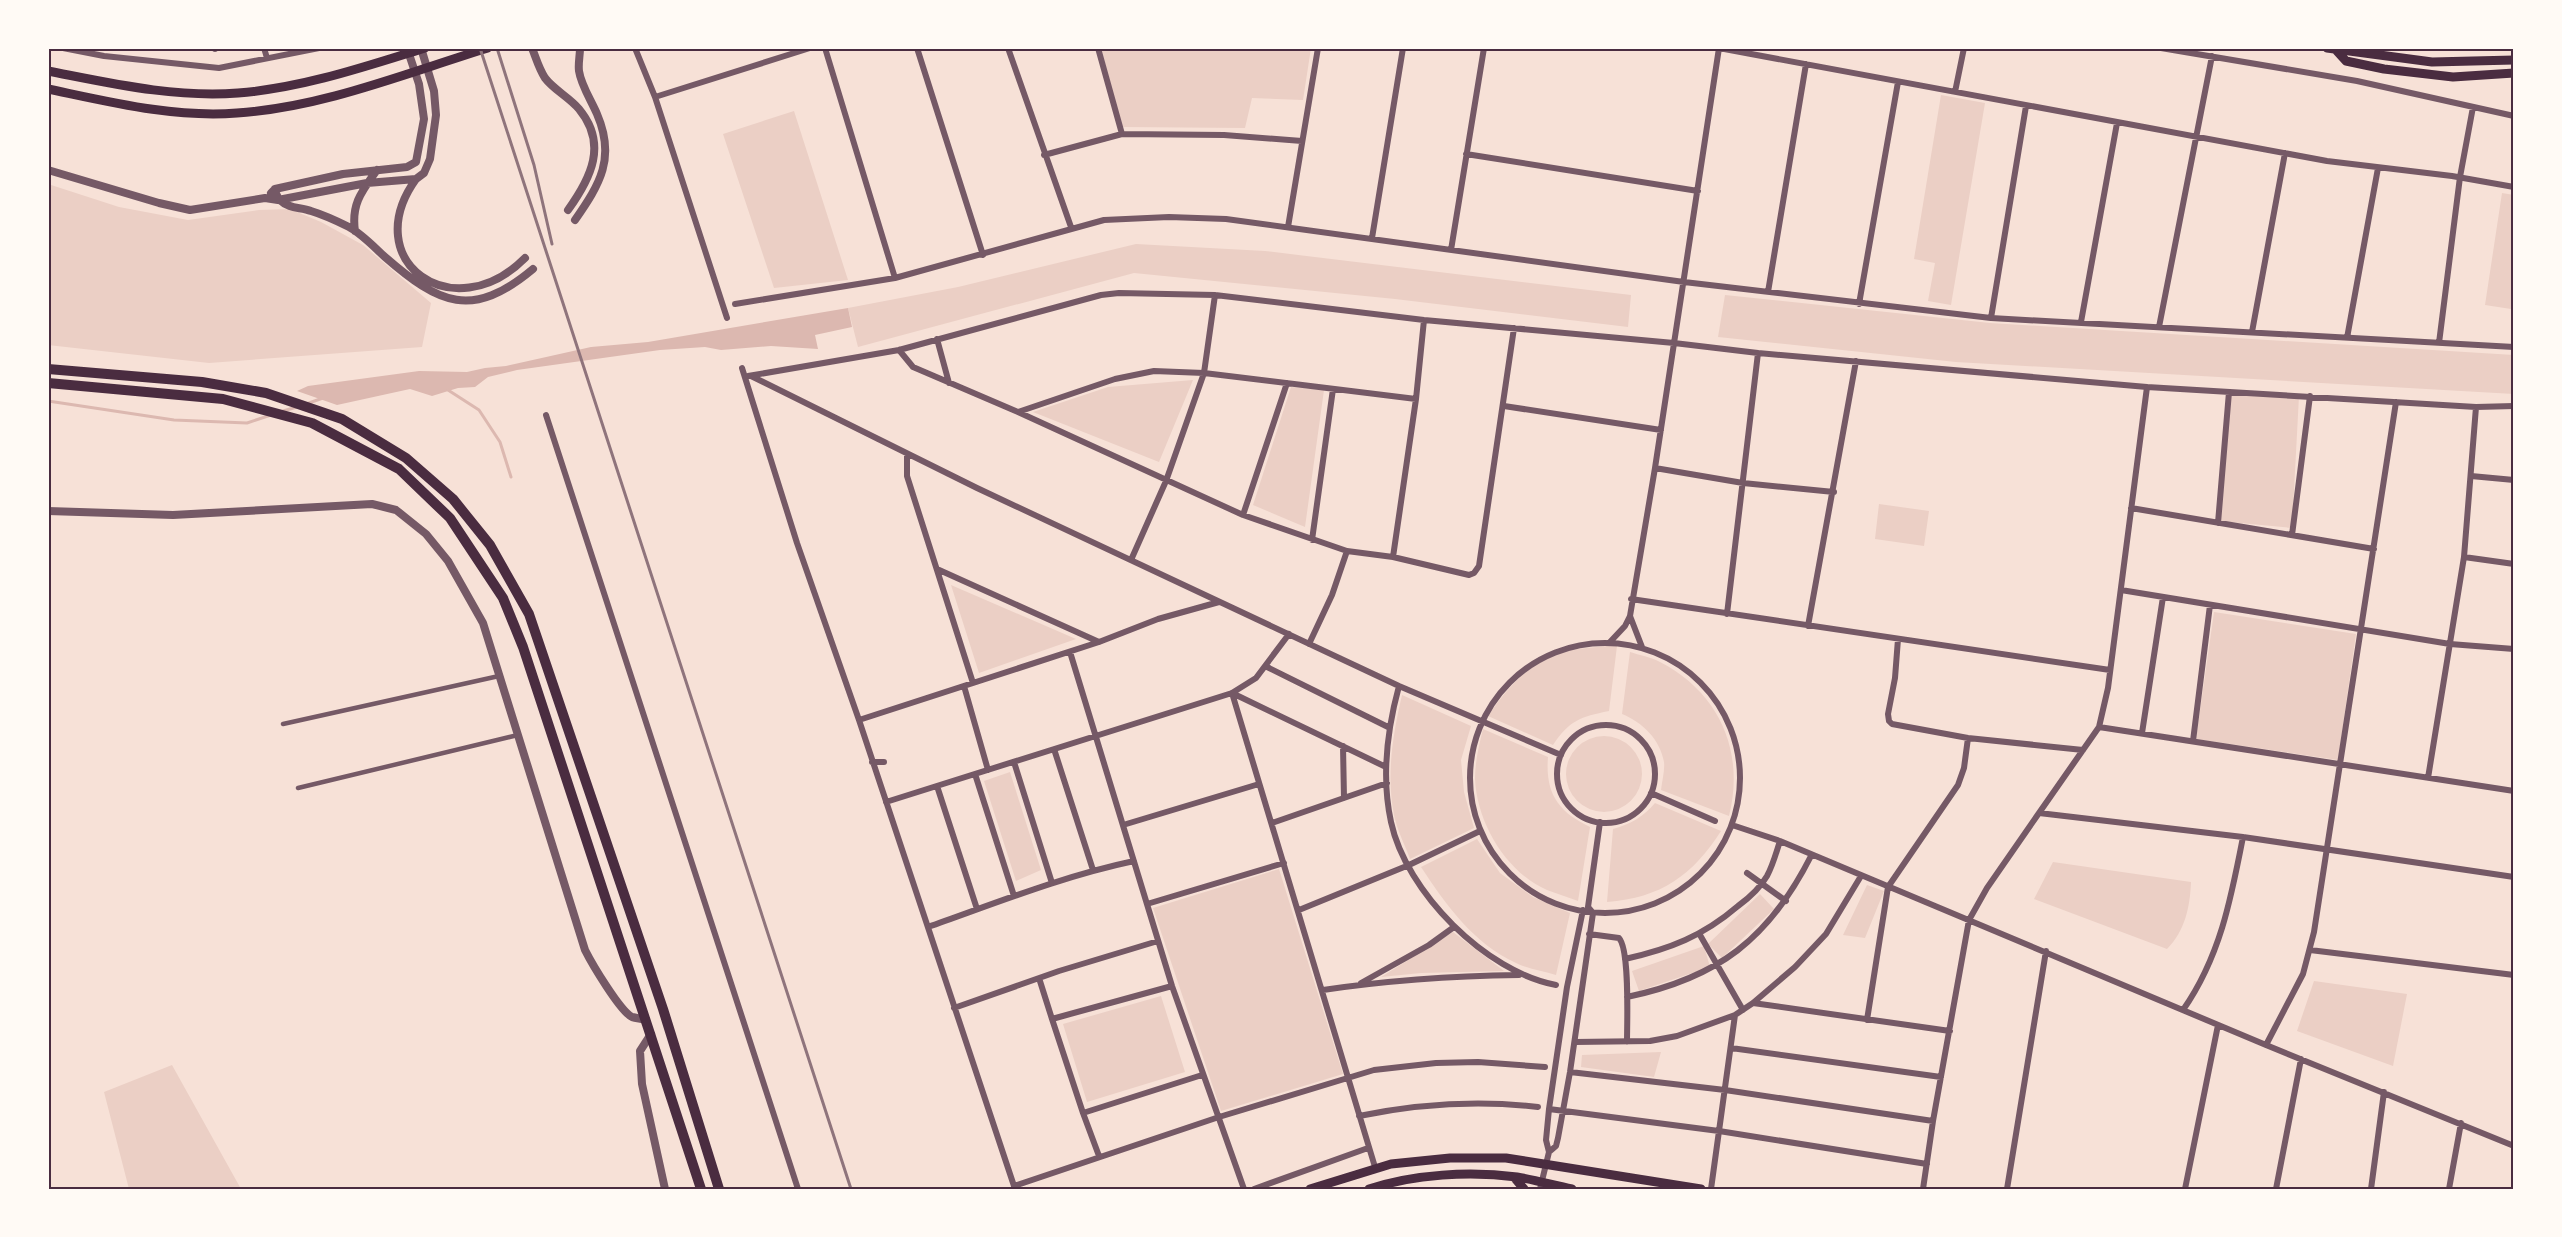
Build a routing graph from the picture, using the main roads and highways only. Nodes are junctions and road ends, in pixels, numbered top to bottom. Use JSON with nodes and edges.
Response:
{"nodes":[{"id":1,"x":423,"y":48,"type":"edge"},
{"id":2,"x":488,"y":48,"type":"edge"},
{"id":3,"x":2332,"y":49,"type":"edge"},
{"id":4,"x":2514,"y":60,"type":"edge"},
{"id":5,"x":48,"y":71,"type":"edge"},
{"id":6,"x":2514,"y":73,"type":"edge"},
{"id":7,"x":48,"y":89,"type":"edge"},
{"id":8,"x":48,"y":369,"type":"edge"},
{"id":9,"x":48,"y":383,"type":"edge"},
{"id":10,"x":1514,"y":1177,"type":"junction"},
{"id":11,"x":1541,"y":1186,"type":"edge"},
{"id":12,"x":701,"y":1189,"type":"edge"},
{"id":13,"x":719,"y":1189,"type":"edge"},
{"id":14,"x":1310,"y":1189,"type":"edge"},
{"id":15,"x":1369,"y":1189,"type":"edge"},
{"id":16,"x":1524,"y":1189,"type":"edge"},
{"id":17,"x":1572,"y":1189,"type":"edge"},
{"id":18,"x":1701,"y":1189,"type":"edge"}],
"edges":[{"from":1,"to":5,"type":"main road"},
{"from":2,"to":7,"type":"main road"},
{"from":3,"to":4,"type":"main road"},
{"from":3,"to":6,"type":"main road"},
{"from":8,"to":13,"type":"highway"},
{"from":9,"to":12,"type":"highway"},
{"from":10,"to":11,"type":"main road"},
{"from":10,"to":15,"type":"main road"},
{"from":10,"to":16,"type":"main road"},
{"from":11,"to":17,"type":"main road"},
{"from":14,"to":18,"type":"main road"}]}
